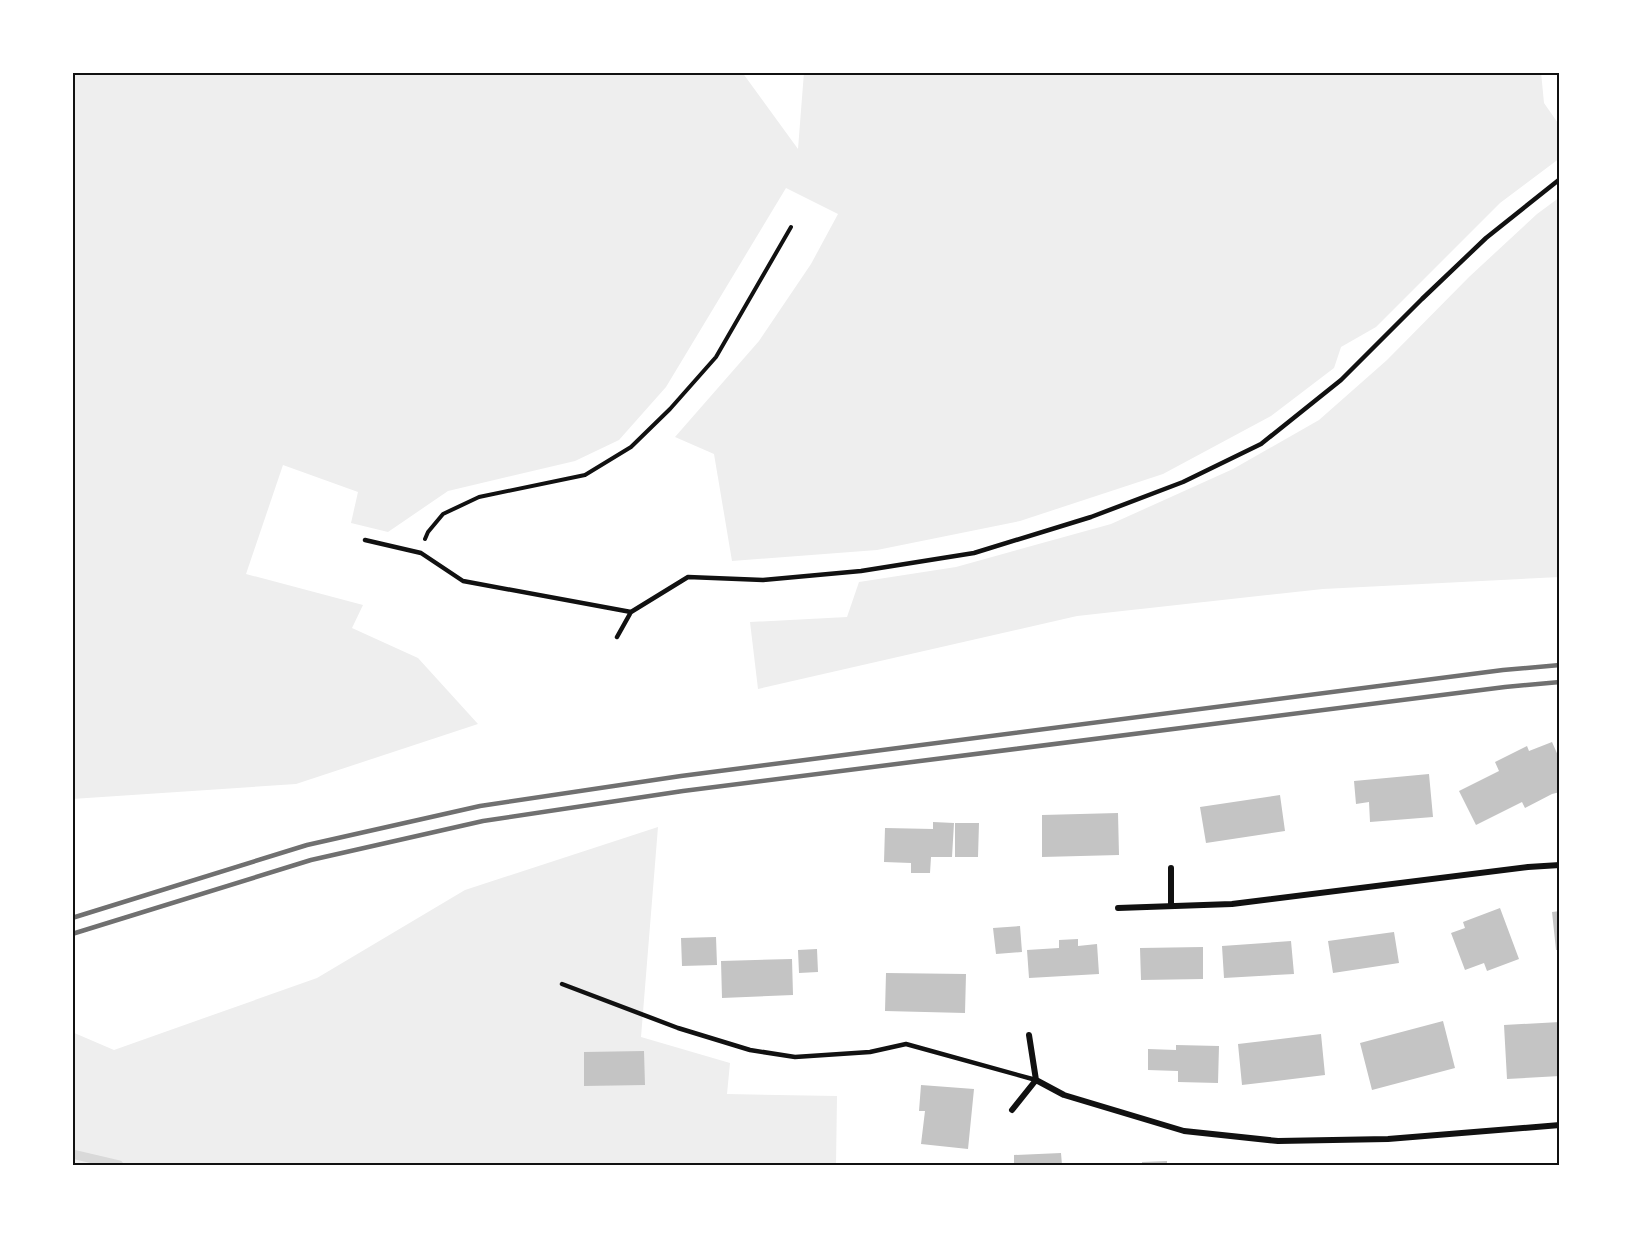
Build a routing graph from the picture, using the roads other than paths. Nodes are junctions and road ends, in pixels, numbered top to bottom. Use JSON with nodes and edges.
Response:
{"nodes":[{"id":1,"x":1560,"y":179,"type":"edge"},
{"id":2,"x":365,"y":540,"type":"dead end"},
{"id":3,"x":631,"y":612,"type":"junction"},
{"id":4,"x":617,"y":637,"type":"dead end"},
{"id":5,"x":1560,"y":866,"type":"edge"},
{"id":6,"x":1171,"y":868,"type":"dead end"},
{"id":7,"x":1171,"y":906,"type":"junction"},
{"id":8,"x":1118,"y":908,"type":"dead end"},
{"id":9,"x":562,"y":984,"type":"dead end"},
{"id":10,"x":1029,"y":1035,"type":"dead end"},
{"id":11,"x":1036,"y":1080,"type":"junction"},
{"id":12,"x":1012,"y":1110,"type":"dead end"},
{"id":13,"x":1560,"y":1125,"type":"edge"}],
"edges":[{"from":1,"to":3,"type":"lane"},
{"from":2,"to":3,"type":"lane"},
{"from":3,"to":4,"type":"lane"},
{"from":5,"to":7,"type":"street"},
{"from":6,"to":7,"type":"street"},
{"from":7,"to":8,"type":"street"},
{"from":9,"to":11,"type":"lane"},
{"from":10,"to":11,"type":"street"},
{"from":11,"to":12,"type":"street"},
{"from":11,"to":13,"type":"street"}]}
